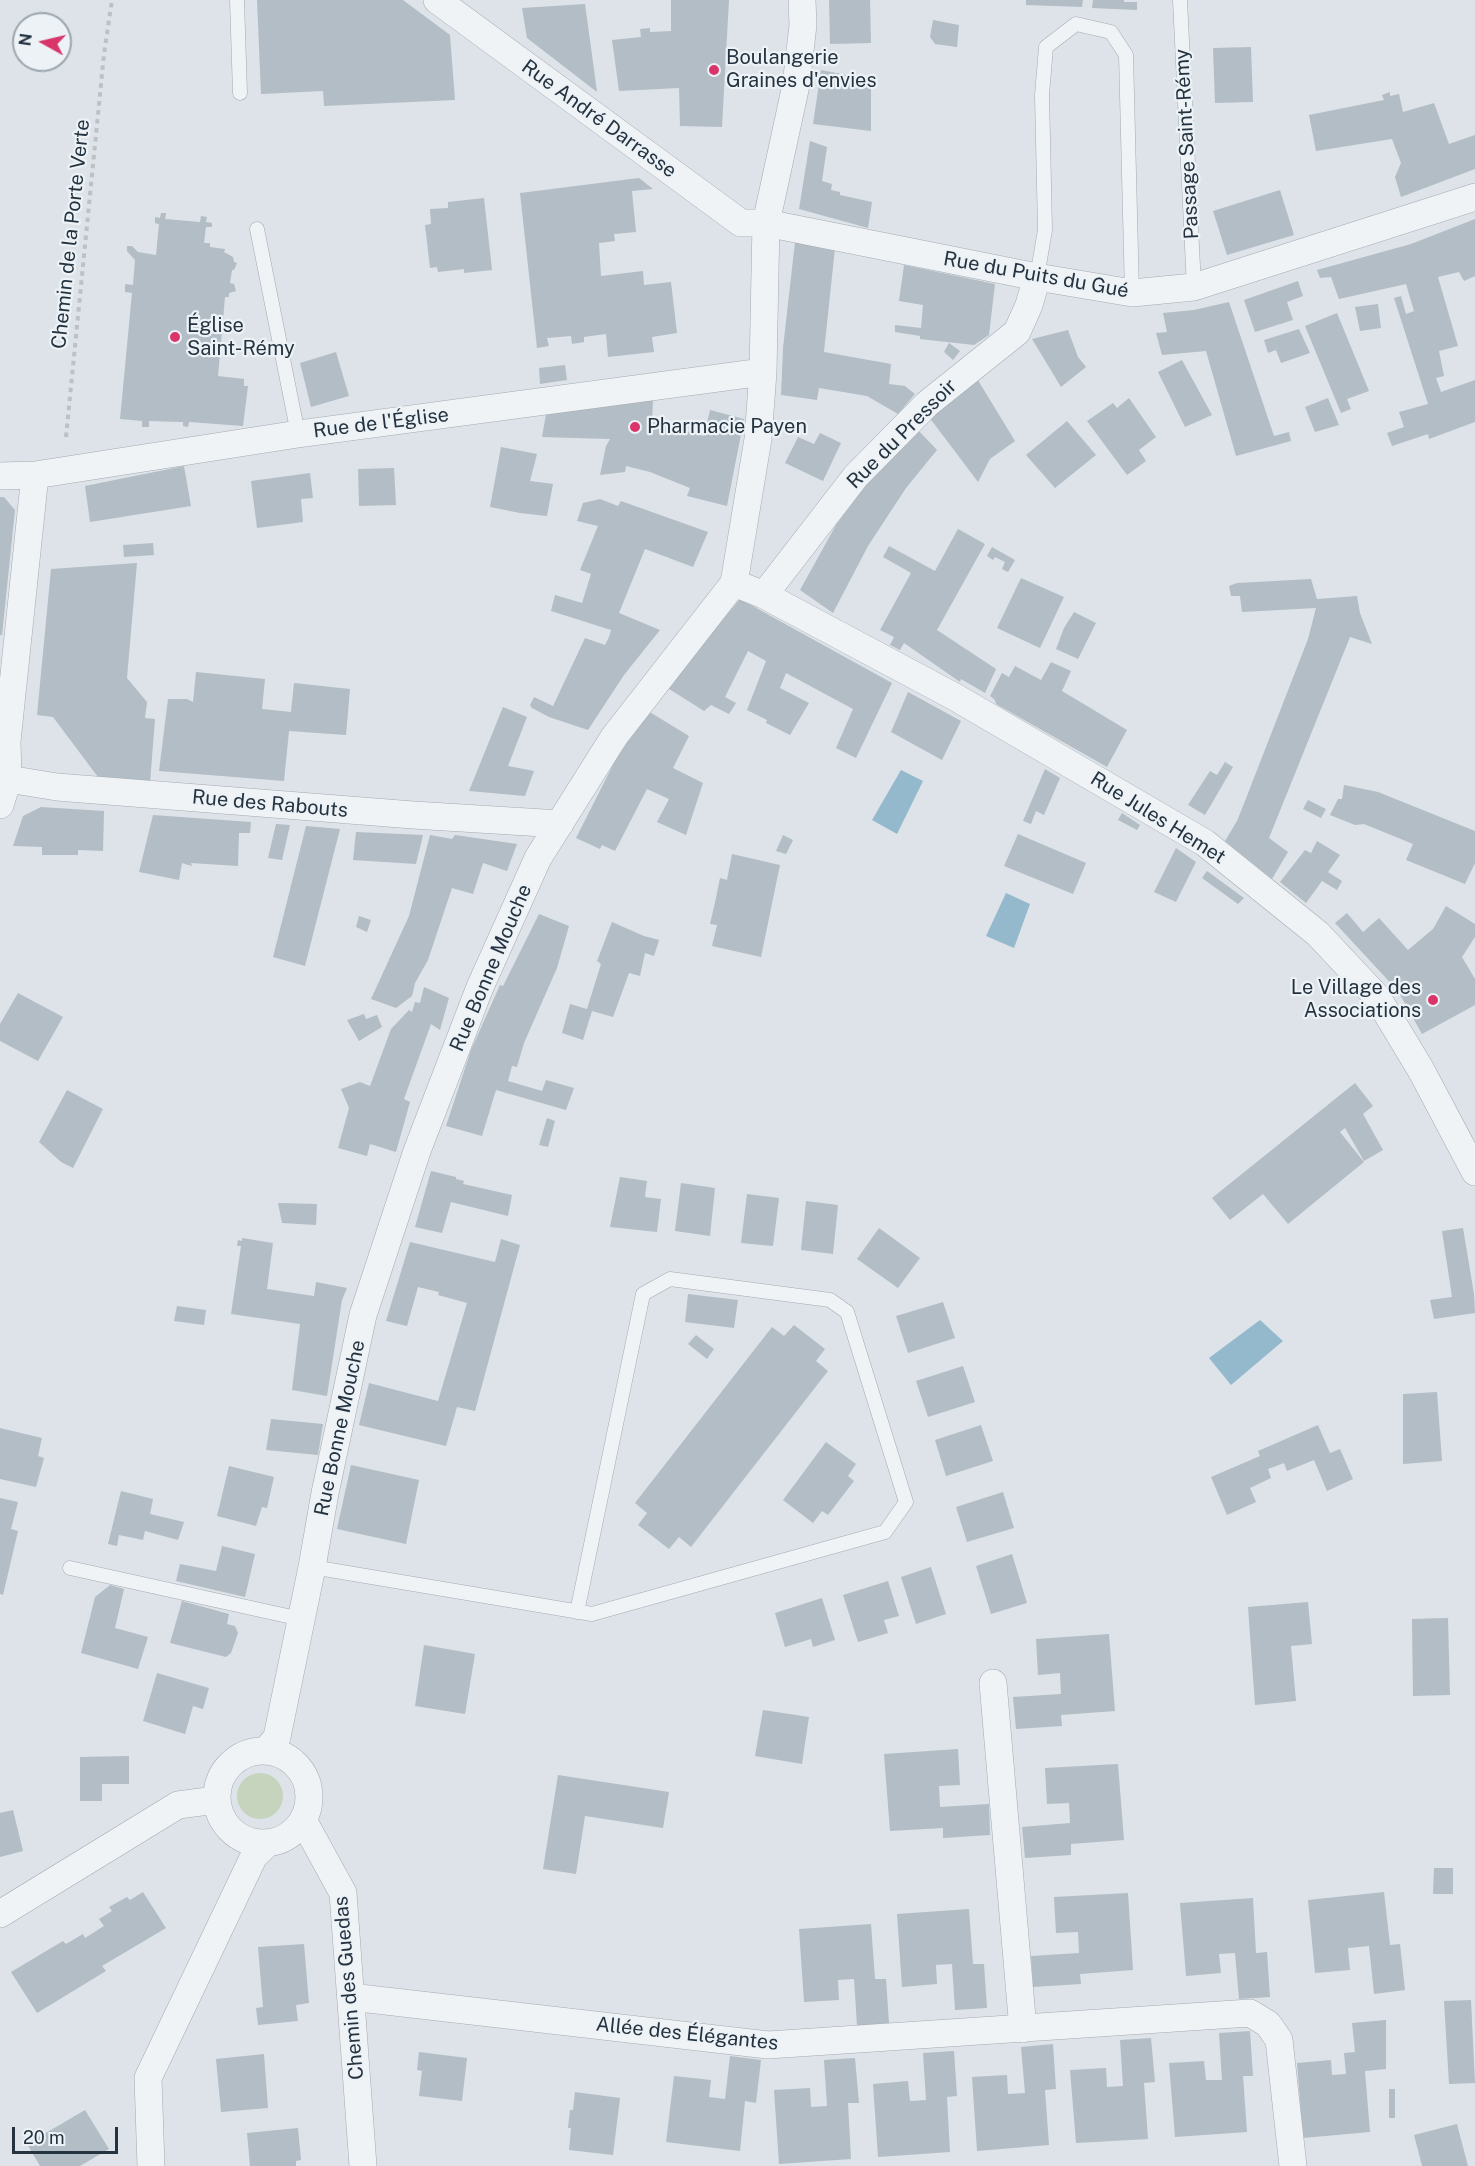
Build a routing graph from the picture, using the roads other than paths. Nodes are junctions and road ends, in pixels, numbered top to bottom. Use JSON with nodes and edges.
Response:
{"nodes":[{"id":1,"x":237,"y":0,"type":"edge"},
{"id":2,"x":437,"y":0,"type":"edge"},
{"id":3,"x":802,"y":0,"type":"edge"},
{"id":4,"x":1179,"y":0,"type":"edge"},
{"id":5,"x":240,"y":93,"type":"dead end"},
{"id":6,"x":1475,"y":197,"type":"edge"},
{"id":7,"x":766,"y":223,"type":"junction"},
{"id":8,"x":257,"y":229,"type":"dead end"},
{"id":9,"x":1037,"y":277,"type":"junction"},
{"id":10,"x":1194,"y":287,"type":"junction"},
{"id":11,"x":1132,"y":293,"type":"junction"},
{"id":12,"x":763,"y":372,"type":"junction"},
{"id":13,"x":298,"y":434,"type":"junction"},
{"id":14,"x":35,"y":475,"type":"junction"},
{"id":15,"x":0,"y":476,"type":"edge"},
{"id":16,"x":734,"y":583,"type":"junction"},
{"id":17,"x":764,"y":595,"type":"junction"},
{"id":18,"x":8,"y":779,"type":"junction"},
{"id":19,"x":0,"y":805,"type":"edge"},
{"id":20,"x":560,"y":824,"type":"junction"},
{"id":21,"x":1475,"y":1172,"type":"edge"},
{"id":22,"x":70,"y":1568,"type":"dead end"},
{"id":23,"x":312,"y":1568,"type":"junction"},
{"id":24,"x":578,"y":1612,"type":"junction"},
{"id":25,"x":301,"y":1619,"type":"junction"},
{"id":26,"x":993,"y":1683,"type":"dead end"},
{"id":27,"x":266,"y":1751,"type":"junction"},
{"id":28,"x":216,"y":1800,"type":"junction"},
{"id":29,"x":303,"y":1820,"type":"junction"},
{"id":30,"x":268,"y":1843,"type":"junction"},
{"id":31,"x":0,"y":1914,"type":"edge"},
{"id":32,"x":351,"y":1997,"type":"junction"},
{"id":33,"x":1023,"y":2029,"type":"junction"},
{"id":34,"x":151,"y":2166,"type":"edge"},
{"id":35,"x":363,"y":2166,"type":"edge"},
{"id":36,"x":1293,"y":2166,"type":"edge"}],
"edges":[{"from":1,"to":5,"type":"lane"},
{"from":2,"to":7,"type":"street","name":"Rue André Darrasse"},
{"from":3,"to":7,"type":"street","name":"Rue Bonne Mouche"},
{"from":4,"to":10,"type":"lane","name":"Passage Saint-Rémy"},
{"from":6,"to":10,"type":"street","name":"Rue du Puits du Gué"},
{"from":7,"to":9,"type":"street","name":"Rue du Puits du Gué"},
{"from":7,"to":12,"type":"street","name":"Rue Bonne Mouche"},
{"from":8,"to":13,"type":"lane"},
{"from":9,"to":11,"type":"street","name":"Rue du Puits du Gué"},
{"from":9,"to":11,"type":"lane"},
{"from":9,"to":17,"type":"street","name":"Rue du Pressoir"},
{"from":10,"to":11,"type":"street","name":"Rue du Puits du Gué"},
{"from":12,"to":13,"type":"street","name":"Rue de l'Église"},
{"from":12,"to":16,"type":"street","name":"Rue Bonne Mouche"},
{"from":13,"to":14,"type":"street","name":"Rue de l'Église"},
{"from":14,"to":15,"type":"street","name":"Rue de l'Église"},
{"from":14,"to":18,"type":"street"},
{"from":16,"to":17,"type":"street","name":"Rue Jules Hemet"},
{"from":16,"to":20,"type":"street","name":"Rue Bonne Mouche"},
{"from":17,"to":21,"type":"street","name":"Rue Jules Hemet"},
{"from":18,"to":19,"type":"street"},
{"from":18,"to":20,"type":"street","name":"Rue des Rabouts"},
{"from":20,"to":23,"type":"street","name":"Rue Bonne Mouche"},
{"from":22,"to":25,"type":"lane"},
{"from":23,"to":24,"type":"lane"},
{"from":23,"to":25,"type":"street","name":"Rue Bonne Mouche"},
{"from":24,"to":24,"type":"lane"},
{"from":25,"to":27,"type":"street","name":"Rue Bonne Mouche"},
{"from":26,"to":33,"type":"street"},
{"from":27,"to":28,"type":"street"},
{"from":27,"to":29,"type":"street"},
{"from":28,"to":30,"type":"street"},
{"from":28,"to":31,"type":"street"},
{"from":29,"to":30,"type":"street"},
{"from":29,"to":32,"type":"street","name":"Chemin des Guedas"},
{"from":30,"to":34,"type":"street"},
{"from":32,"to":33,"type":"street","name":"Allée des Élégantes"},
{"from":32,"to":35,"type":"street","name":"Chemin des Guedas"},
{"from":33,"to":36,"type":"street","name":"Allée des Élégantes"}]}
